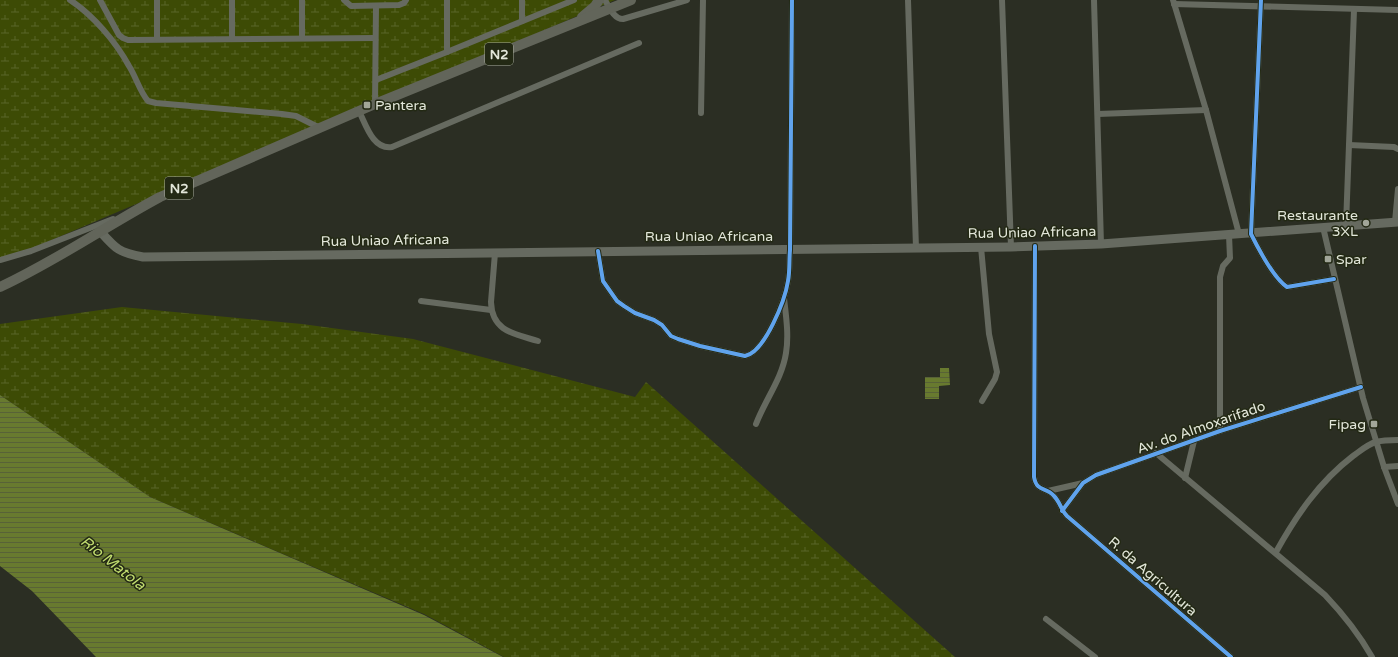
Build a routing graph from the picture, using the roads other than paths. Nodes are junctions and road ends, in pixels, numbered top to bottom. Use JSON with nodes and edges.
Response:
{"nodes":[{"id":1,"x":70,"y":0,"type":"edge"},
{"id":2,"x":100,"y":0,"type":"edge"},
{"id":3,"x":157,"y":0,"type":"edge"},
{"id":4,"x":232,"y":0,"type":"edge"},
{"id":5,"x":302,"y":0,"type":"edge"},
{"id":6,"x":344,"y":0,"type":"edge"},
{"id":7,"x":406,"y":0,"type":"edge"},
{"id":8,"x":448,"y":0,"type":"edge"},
{"id":9,"x":522,"y":0,"type":"edge"},
{"id":10,"x":574,"y":0,"type":"edge"},
{"id":11,"x":599,"y":0,"type":"edge"},
{"id":12,"x":605,"y":0,"type":"edge"},
{"id":13,"x":687,"y":0,"type":"edge"},
{"id":14,"x":703,"y":0,"type":"edge"},
{"id":15,"x":792,"y":0,"type":"edge"},
{"id":16,"x":908,"y":0,"type":"edge"},
{"id":17,"x":1002,"y":0,"type":"edge"},
{"id":18,"x":1094,"y":0,"type":"edge"},
{"id":19,"x":625,"y":1,"type":"edge"},
{"id":20,"x":1173,"y":2,"type":"edge"},
{"id":21,"x":1261,"y":3,"type":"edge"},
{"id":22,"x":376,"y":6,"type":"junction"},
{"id":23,"x":610,"y":9,"type":"junction"},
{"id":24,"x":1354,"y":10,"type":"junction"},
{"id":25,"x":1398,"y":10,"type":"edge"},
{"id":26,"x":522,"y":21,"type":"junction"},
{"id":27,"x":574,"y":24,"type":"junction"},
{"id":28,"x":232,"y":38,"type":"junction"},
{"id":29,"x":302,"y":38,"type":"junction"},
{"id":30,"x":375,"y":38,"type":"junction"},
{"id":31,"x":158,"y":39,"type":"junction"},
{"id":32,"x":639,"y":43,"type":"dead end"},
{"id":33,"x":447,"y":52,"type":"junction"},
{"id":34,"x":376,"y":80,"type":"junction"},
{"id":35,"x":375,"y":104,"type":"junction"},
{"id":36,"x":1206,"y":110,"type":"junction"},
{"id":37,"x":359,"y":111,"type":"junction"},
{"id":38,"x":701,"y":113,"type":"dead end"},
{"id":39,"x":1098,"y":114,"type":"junction"},
{"id":40,"x":320,"y":128,"type":"junction"},
{"id":41,"x":1349,"y":145,"type":"junction"},
{"id":42,"x":1398,"y":149,"type":"edge"},
{"id":43,"x":1398,"y":189,"type":"edge"},
{"id":44,"x":126,"y":215,"type":"junction"},
{"id":45,"x":1396,"y":222,"type":"edge"},
{"id":46,"x":1346,"y":225,"type":"junction"},
{"id":47,"x":1323,"y":228,"type":"junction"},
{"id":48,"x":100,"y":231,"type":"junction"},
{"id":49,"x":1239,"y":234,"type":"junction"},
{"id":50,"x":1251,"y":234,"type":"junction"},
{"id":51,"x":1229,"y":235,"type":"junction"},
{"id":52,"x":1101,"y":244,"type":"junction"},
{"id":53,"x":1035,"y":246,"type":"junction"},
{"id":54,"x":981,"y":247,"type":"junction"},
{"id":55,"x":1011,"y":247,"type":"junction"},
{"id":56,"x":916,"y":248,"type":"junction"},
{"id":57,"x":790,"y":250,"type":"junction"},
{"id":58,"x":598,"y":251,"type":"junction"},
{"id":59,"x":495,"y":252,"type":"junction"},
{"id":60,"x":0,"y":260,"type":"edge"},
{"id":61,"x":1334,"y":279,"type":"junction"},
{"id":62,"x":0,"y":287,"type":"edge"},
{"id":63,"x":784,"y":297,"type":"junction"},
{"id":64,"x":421,"y":301,"type":"dead end"},
{"id":65,"x":491,"y":310,"type":"junction"},
{"id":66,"x":538,"y":341,"type":"dead end"},
{"id":67,"x":1361,"y":387,"type":"junction"},
{"id":68,"x":982,"y":401,"type":"dead end"},
{"id":69,"x":756,"y":424,"type":"dead end"},
{"id":70,"x":1220,"y":431,"type":"junction"},
{"id":71,"x":1398,"y":440,"type":"edge"},
{"id":72,"x":1194,"y":441,"type":"junction"},
{"id":73,"x":1376,"y":442,"type":"junction"},
{"id":74,"x":1156,"y":453,"type":"junction"},
{"id":75,"x":1398,"y":466,"type":"edge"},
{"id":76,"x":1384,"y":467,"type":"junction"},
{"id":77,"x":1185,"y":478,"type":"junction"},
{"id":78,"x":1083,"y":483,"type":"junction"},
{"id":79,"x":1048,"y":491,"type":"junction"},
{"id":80,"x":1398,"y":504,"type":"edge"},
{"id":81,"x":1062,"y":511,"type":"junction"},
{"id":82,"x":1276,"y":552,"type":"junction"},
{"id":83,"x":1046,"y":619,"type":"dead end"},
{"id":84,"x":1095,"y":657,"type":"edge"},
{"id":85,"x":1231,"y":657,"type":"edge"},
{"id":86,"x":1372,"y":657,"type":"edge"}],
"edges":[{"from":1,"to":40,"type":"street"},
{"from":2,"to":31,"type":"street"},
{"from":3,"to":31,"type":"street"},
{"from":4,"to":28,"type":"street"},
{"from":5,"to":29,"type":"street"},
{"from":6,"to":22,"type":"street"},
{"from":7,"to":22,"type":"street"},
{"from":8,"to":33,"type":"street"},
{"from":9,"to":26,"type":"street"},
{"from":10,"to":26,"type":"street"},
{"from":11,"to":27,"type":"main road"},
{"from":12,"to":23,"type":"street"},
{"from":13,"to":23,"type":"street"},
{"from":14,"to":38,"type":"street"},
{"from":15,"to":57,"type":"street"},
{"from":16,"to":56,"type":"street"},
{"from":17,"to":55,"type":"street"},
{"from":18,"to":39,"type":"street"},
{"from":19,"to":23,"type":"main road","number":"N2"},
{"from":20,"to":21,"type":"street"},
{"from":20,"to":36,"type":"street"},
{"from":21,"to":24,"type":"street"},
{"from":21,"to":50,"type":"street"},
{"from":22,"to":30,"type":"street"},
{"from":23,"to":27,"type":"main road","number":"N2"},
{"from":24,"to":25,"type":"street"},
{"from":24,"to":41,"type":"street"},
{"from":26,"to":33,"type":"street"},
{"from":27,"to":35,"type":"main road","number":"N2"},
{"from":28,"to":29,"type":"street"},
{"from":28,"to":31,"type":"street"},
{"from":29,"to":30,"type":"street"},
{"from":30,"to":34,"type":"street"},
{"from":32,"to":37,"type":"street"},
{"from":33,"to":34,"type":"street"},
{"from":34,"to":35,"type":"street"},
{"from":35,"to":37,"type":"main road","number":"N2"},
{"from":36,"to":39,"type":"street"},
{"from":36,"to":49,"type":"street"},
{"from":37,"to":40,"type":"main road","number":"N2"},
{"from":39,"to":52,"type":"street"},
{"from":40,"to":44,"type":"main road","number":"N2"},
{"from":41,"to":42,"type":"street"},
{"from":41,"to":46,"type":"street"},
{"from":43,"to":45,"type":"street"},
{"from":44,"to":48,"type":"main road","number":"N2"},
{"from":44,"to":60,"type":"street"},
{"from":45,"to":46,"type":"main road","name":"Rua Uniao Africana"},
{"from":46,"to":47,"type":"main road","name":"Rua Uniao Africana"},
{"from":47,"to":50,"type":"main road","name":"Rua Uniao Africana"},
{"from":47,"to":61,"type":"street"},
{"from":48,"to":59,"type":"main road","name":"Rua Uniao Africana"},
{"from":48,"to":62,"type":"main road","number":"N2"},
{"from":49,"to":50,"type":"main road","name":"Rua Uniao Africana"},
{"from":49,"to":51,"type":"main road","name":"Rua Uniao Africana"},
{"from":50,"to":61,"type":"street"},
{"from":51,"to":52,"type":"main road","name":"Rua Uniao Africana"},
{"from":51,"to":70,"type":"street"},
{"from":52,"to":53,"type":"main road","name":"Rua Uniao Africana"},
{"from":53,"to":55,"type":"main road","name":"Rua Uniao Africana"},
{"from":53,"to":79,"type":"street","name":"R. da Agricultura"},
{"from":54,"to":55,"type":"main road","name":"Rua Uniao Africana"},
{"from":54,"to":56,"type":"main road","name":"Rua Uniao Africana"},
{"from":54,"to":68,"type":"street"},
{"from":56,"to":57,"type":"main road","name":"Rua Uniao Africana"},
{"from":57,"to":58,"type":"main road","name":"Rua Uniao Africana"},
{"from":57,"to":63,"type":"street"},
{"from":58,"to":59,"type":"main road","name":"Rua Uniao Africana"},
{"from":58,"to":63,"type":"street"},
{"from":59,"to":65,"type":"street"},
{"from":61,"to":67,"type":"street"},
{"from":63,"to":69,"type":"street"},
{"from":64,"to":65,"type":"street"},
{"from":65,"to":66,"type":"street"},
{"from":67,"to":70,"type":"street","name":"Av. do Almoxarifado"},
{"from":67,"to":73,"type":"street"},
{"from":70,"to":72,"type":"street","name":"Av. do Almoxarifado"},
{"from":71,"to":73,"type":"street"},
{"from":72,"to":74,"type":"street","name":"Av. do Almoxarifado"},
{"from":72,"to":77,"type":"street"},
{"from":73,"to":76,"type":"street"},
{"from":73,"to":82,"type":"street"},
{"from":74,"to":77,"type":"street"},
{"from":74,"to":78,"type":"street","name":"Av. do Almoxarifado"},
{"from":75,"to":76,"type":"street"},
{"from":76,"to":80,"type":"street"},
{"from":77,"to":82,"type":"street"},
{"from":78,"to":79,"type":"street"},
{"from":78,"to":81,"type":"street","name":"Av. do Almoxarifado"},
{"from":79,"to":81,"type":"street","name":"R. da Agricultura"},
{"from":81,"to":85,"type":"street","name":"R. da Agricultura"},
{"from":82,"to":86,"type":"street"},
{"from":83,"to":84,"type":"street"}]}
